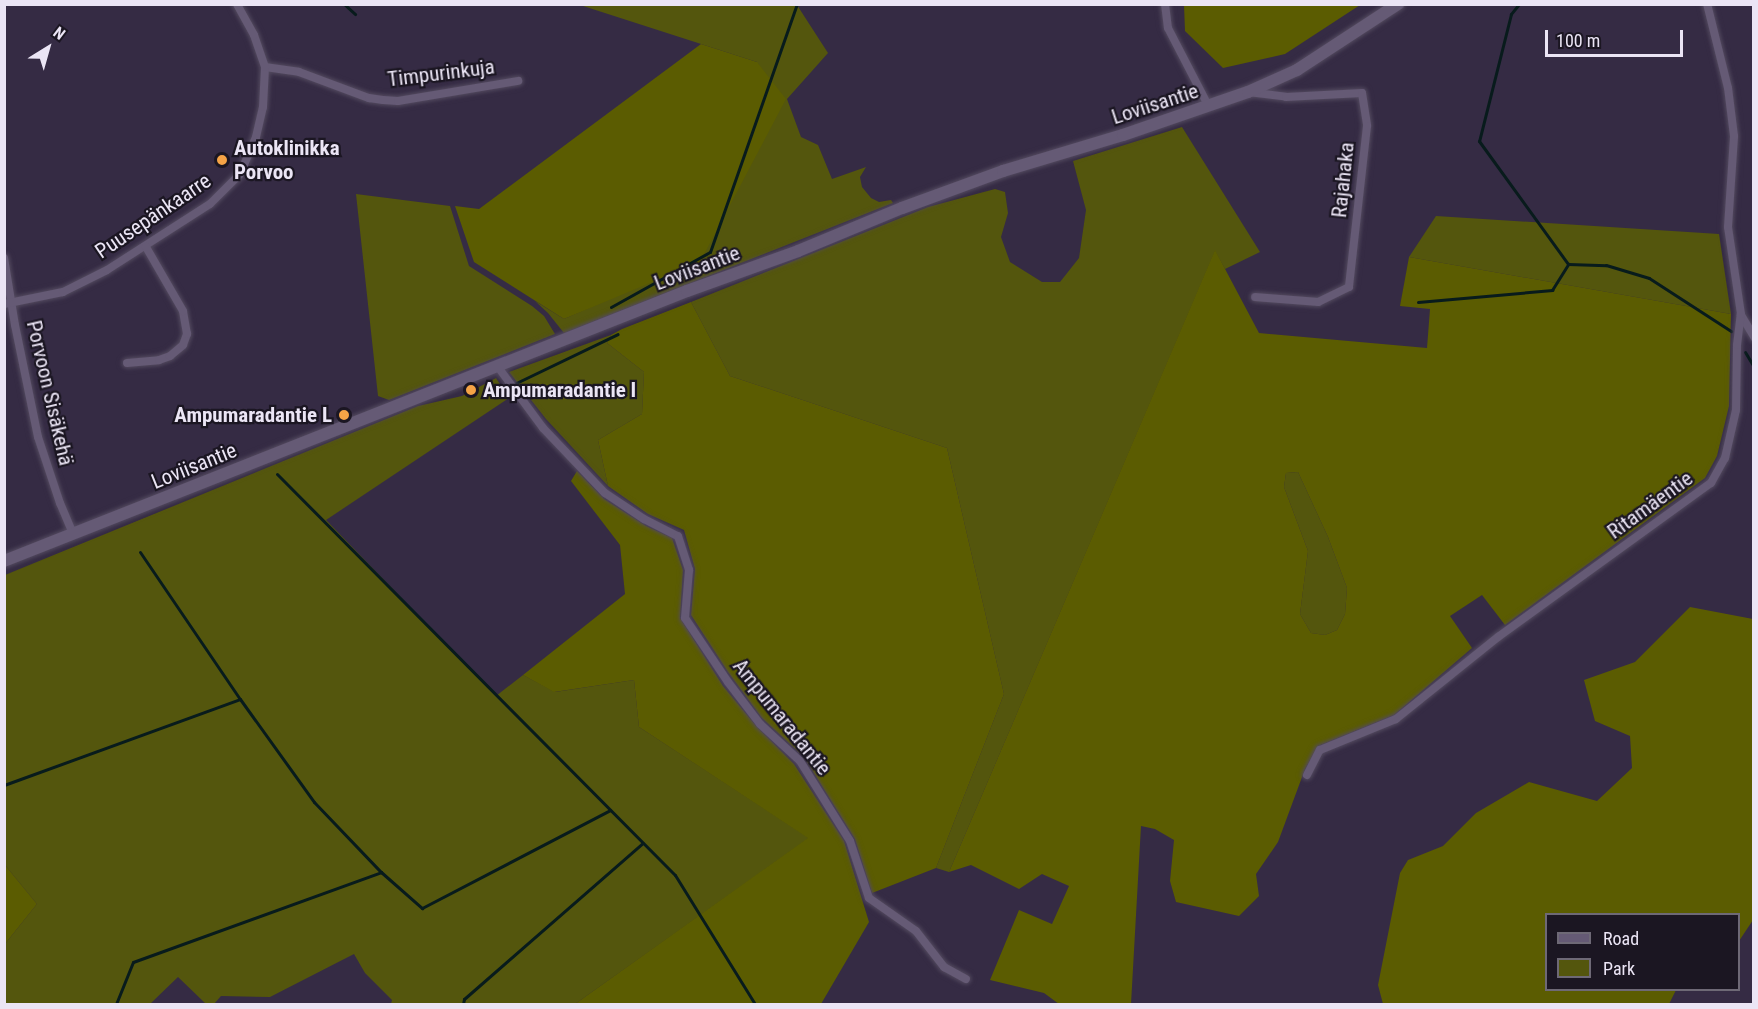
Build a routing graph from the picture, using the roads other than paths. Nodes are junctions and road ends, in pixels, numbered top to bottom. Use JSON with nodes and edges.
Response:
{"nodes":[{"id":1,"x":237,"y":4,"type":"edge"},
{"id":2,"x":1165,"y":4,"type":"edge"},
{"id":3,"x":1398,"y":4,"type":"edge"},
{"id":4,"x":1707,"y":4,"type":"edge"},
{"id":5,"x":265,"y":67,"type":"junction"},
{"id":6,"x":518,"y":81,"type":"dead end"},
{"id":7,"x":1248,"y":92,"type":"junction"},
{"id":8,"x":1209,"y":107,"type":"junction"},
{"id":9,"x":146,"y":247,"type":"junction"},
{"id":10,"x":4,"y":258,"type":"edge"},
{"id":11,"x":1255,"y":297,"type":"dead end"},
{"id":12,"x":8,"y":303,"type":"edge"},
{"id":13,"x":1741,"y":315,"type":"junction"},
{"id":14,"x":1754,"y":337,"type":"edge"},
{"id":15,"x":127,"y":363,"type":"dead end"},
{"id":16,"x":498,"y":367,"type":"junction"},
{"id":17,"x":73,"y":533,"type":"junction"},
{"id":18,"x":4,"y":561,"type":"edge"},
{"id":19,"x":1307,"y":775,"type":"dead end"},
{"id":20,"x":966,"y":979,"type":"dead end"}],
"edges":[{"from":1,"to":5,"type":"street","name":"Puusepänkaarre"},
{"from":2,"to":8,"type":"street"},
{"from":3,"to":7,"type":"main road","name":"Loviisantie"},
{"from":4,"to":13,"type":"street","name":"Ritamäentie"},
{"from":5,"to":6,"type":"street","name":"Timpurinkuja"},
{"from":5,"to":9,"type":"street","name":"Puusepänkaarre"},
{"from":7,"to":8,"type":"main road","name":"Loviisantie"},
{"from":7,"to":11,"type":"street","name":"Rajahaka"},
{"from":8,"to":16,"type":"main road","name":"Loviisantie"},
{"from":9,"to":12,"type":"street","name":"Puusepänkaarre"},
{"from":9,"to":15,"type":"street"},
{"from":10,"to":12,"type":"street","name":"Porvoon Sisäkehä"},
{"from":12,"to":17,"type":"street","name":"Porvoon Sisäkehä"},
{"from":13,"to":14,"type":"street"},
{"from":13,"to":19,"type":"street","name":"Ritamäentie"},
{"from":16,"to":17,"type":"main road","name":"Loviisantie"},
{"from":16,"to":20,"type":"street","name":"Ampumaradantie"},
{"from":17,"to":18,"type":"main road","name":"Loviisantie"}]}
